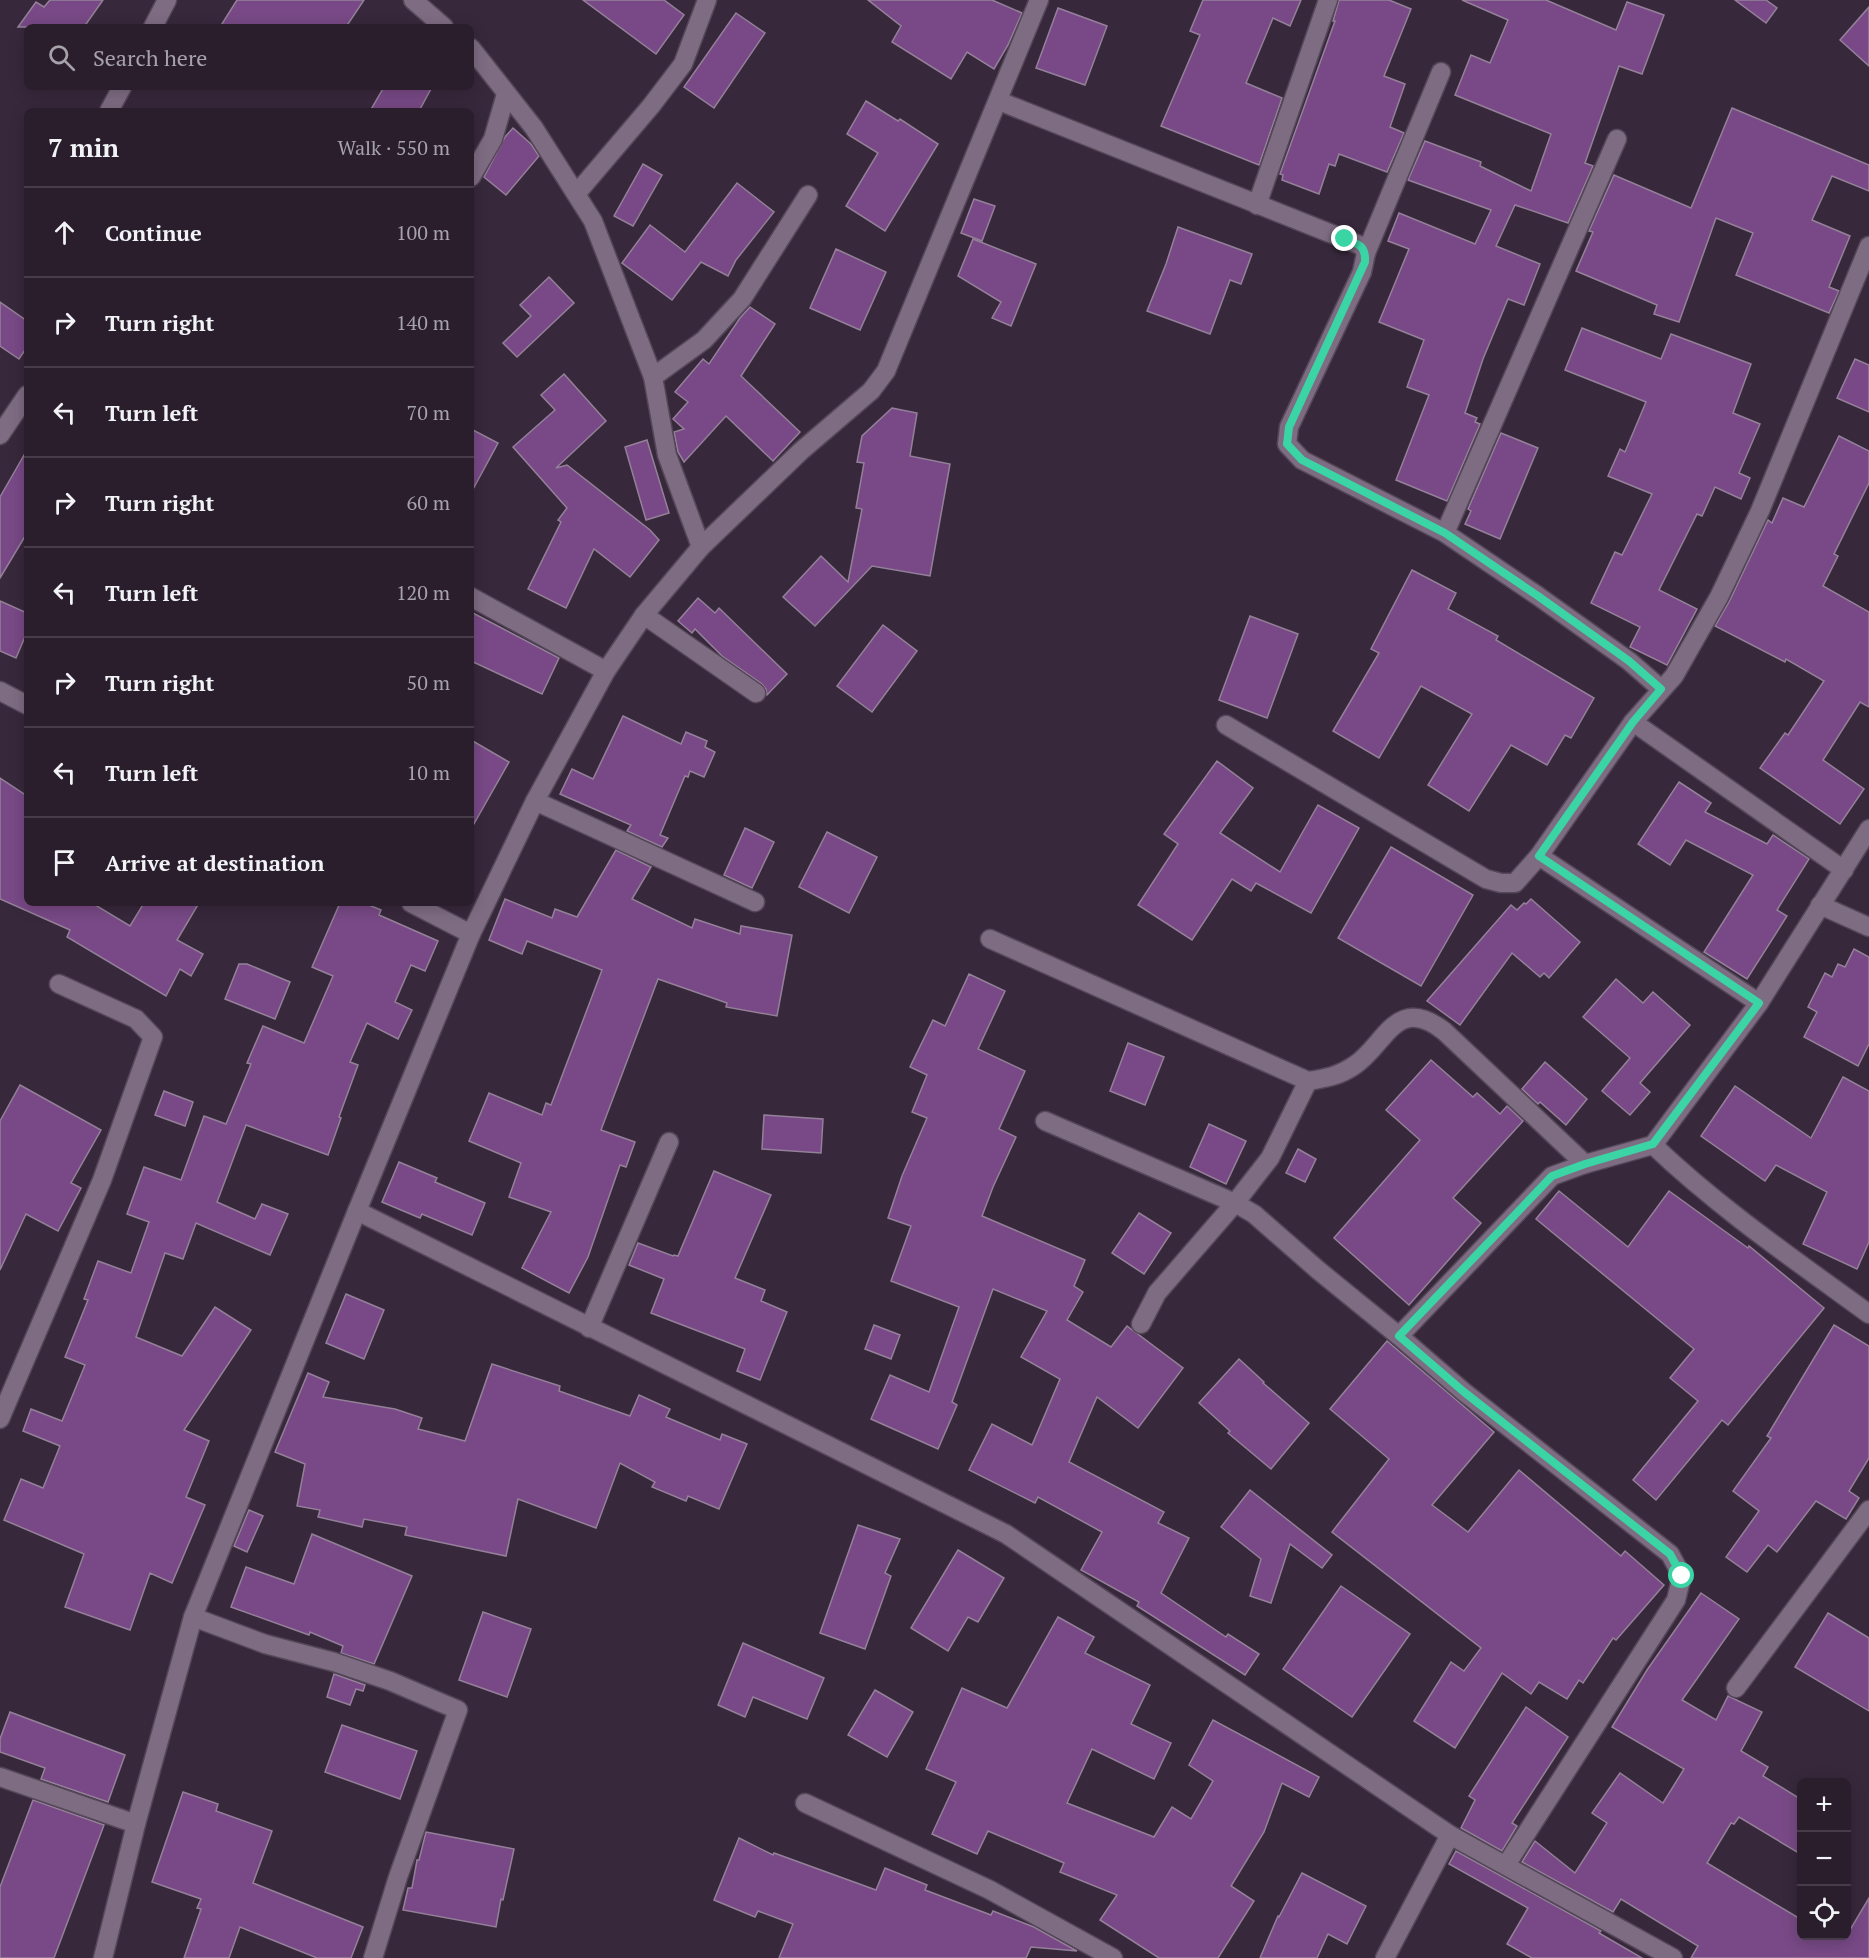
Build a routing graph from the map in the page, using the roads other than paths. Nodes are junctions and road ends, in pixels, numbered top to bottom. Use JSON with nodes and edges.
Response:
{"nodes":[{"id":1,"x":167,"y":0,"type":"edge"},
{"id":2,"x":413,"y":0,"type":"edge"},
{"id":3,"x":707,"y":0,"type":"edge"},
{"id":4,"x":1039,"y":0,"type":"edge"},
{"id":5,"x":1328,"y":0,"type":"edge"},
{"id":6,"x":155,"y":24,"type":"edge"},
{"id":7,"x":441,"y":24,"type":"edge"},
{"id":8,"x":474,"y":52,"type":"edge"},
{"id":9,"x":1441,"y":72,"type":"dead end"},
{"id":10,"x":120,"y":90,"type":"edge"},
{"id":11,"x":506,"y":94,"type":"junction"},
{"id":12,"x":999,"y":101,"type":"junction"},
{"id":13,"x":111,"y":108,"type":"edge"},
{"id":14,"x":1617,"y":139,"type":"dead end"},
{"id":15,"x":474,"y":172,"type":"edge"},
{"id":16,"x":577,"y":194,"type":"junction"},
{"id":17,"x":808,"y":195,"type":"dead end"},
{"id":18,"x":1257,"y":205,"type":"junction"},
{"id":19,"x":1869,"y":246,"type":"edge"},
{"id":20,"x":1366,"y":253,"type":"junction"},
{"id":21,"x":653,"y":377,"type":"junction"},
{"id":22,"x":24,"y":399,"type":"edge"},
{"id":23,"x":0,"y":435,"type":"edge"},
{"id":24,"x":1445,"y":533,"type":"junction"},
{"id":25,"x":700,"y":547,"type":"junction"},
{"id":26,"x":474,"y":599,"type":"edge"},
{"id":27,"x":644,"y":615,"type":"junction"},
{"id":28,"x":606,"y":671,"type":"junction"},
{"id":29,"x":1661,"y":689,"type":"junction"},
{"id":30,"x":0,"y":691,"type":"edge"},
{"id":31,"x":756,"y":693,"type":"dead end"},
{"id":32,"x":24,"y":703,"type":"edge"},
{"id":33,"x":1633,"y":722,"type":"junction"},
{"id":34,"x":1226,"y":725,"type":"dead end"},
{"id":35,"x":536,"y":801,"type":"junction"},
{"id":36,"x":1869,"y":829,"type":"edge"},
{"id":37,"x":1539,"y":856,"type":"junction"},
{"id":38,"x":1844,"y":870,"type":"junction"},
{"id":39,"x":755,"y":902,"type":"dead end"},
{"id":40,"x":1820,"y":905,"type":"junction"},
{"id":41,"x":417,"y":906,"type":"edge"},
{"id":42,"x":1869,"y":927,"type":"edge"},
{"id":43,"x":471,"y":934,"type":"junction"},
{"id":44,"x":990,"y":939,"type":"dead end"},
{"id":45,"x":59,"y":984,"type":"dead end"},
{"id":46,"x":1759,"y":1003,"type":"junction"},
{"id":47,"x":1308,"y":1081,"type":"junction"},
{"id":48,"x":1045,"y":1121,"type":"dead end"},
{"id":49,"x":669,"y":1142,"type":"dead end"},
{"id":50,"x":1653,"y":1144,"type":"junction"},
{"id":51,"x":1585,"y":1164,"type":"junction"},
{"id":52,"x":1235,"y":1203,"type":"junction"},
{"id":53,"x":357,"y":1211,"type":"junction"},
{"id":54,"x":1869,"y":1314,"type":"edge"},
{"id":55,"x":1140,"y":1324,"type":"dead end"},
{"id":56,"x":590,"y":1328,"type":"junction"},
{"id":57,"x":1399,"y":1336,"type":"junction"},
{"id":58,"x":0,"y":1419,"type":"edge"},
{"id":59,"x":1869,"y":1510,"type":"edge"},
{"id":60,"x":193,"y":1617,"type":"junction"},
{"id":61,"x":1736,"y":1688,"type":"dead end"},
{"id":62,"x":0,"y":1777,"type":"edge"},
{"id":63,"x":805,"y":1803,"type":"dead end"},
{"id":64,"x":136,"y":1824,"type":"junction"},
{"id":65,"x":1450,"y":1835,"type":"junction"},
{"id":66,"x":1506,"y":1865,"type":"junction"},
{"id":67,"x":103,"y":1958,"type":"edge"},
{"id":68,"x":373,"y":1958,"type":"edge"},
{"id":69,"x":1113,"y":1958,"type":"edge"},
{"id":70,"x":1385,"y":1958,"type":"edge"},
{"id":71,"x":1673,"y":1958,"type":"edge"}],
"edges":[{"from":1,"to":6,"type":"street"},
{"from":2,"to":7,"type":"street"},
{"from":3,"to":16,"type":"street"},
{"from":4,"to":12,"type":"street"},
{"from":5,"to":18,"type":"street"},
{"from":8,"to":11,"type":"street"},
{"from":9,"to":20,"type":"street"},
{"from":10,"to":13,"type":"street"},
{"from":11,"to":15,"type":"street"},
{"from":11,"to":16,"type":"street"},
{"from":12,"to":18,"type":"street"},
{"from":12,"to":25,"type":"street"},
{"from":14,"to":24,"type":"street"},
{"from":16,"to":21,"type":"street"},
{"from":17,"to":21,"type":"street"},
{"from":18,"to":20,"type":"street"},
{"from":19,"to":29,"type":"street"},
{"from":20,"to":24,"type":"street"},
{"from":21,"to":25,"type":"street"},
{"from":22,"to":23,"type":"street"},
{"from":24,"to":29,"type":"street"},
{"from":25,"to":27,"type":"street"},
{"from":26,"to":28,"type":"street"},
{"from":27,"to":28,"type":"street"},
{"from":27,"to":31,"type":"street"},
{"from":28,"to":35,"type":"street"},
{"from":29,"to":33,"type":"street"},
{"from":30,"to":32,"type":"street"},
{"from":33,"to":37,"type":"street"},
{"from":33,"to":38,"type":"street"},
{"from":34,"to":37,"type":"street"},
{"from":35,"to":39,"type":"street"},
{"from":35,"to":43,"type":"street"},
{"from":36,"to":38,"type":"street"},
{"from":37,"to":46,"type":"street"},
{"from":38,"to":40,"type":"street"},
{"from":40,"to":42,"type":"street"},
{"from":40,"to":46,"type":"street"},
{"from":41,"to":43,"type":"street"},
{"from":43,"to":53,"type":"street"},
{"from":44,"to":47,"type":"street"},
{"from":45,"to":58,"type":"street"},
{"from":46,"to":50,"type":"street"},
{"from":47,"to":51,"type":"street"},
{"from":47,"to":52,"type":"street"},
{"from":48,"to":52,"type":"street"},
{"from":49,"to":56,"type":"street"},
{"from":50,"to":51,"type":"street"},
{"from":50,"to":54,"type":"street"},
{"from":51,"to":57,"type":"street"},
{"from":52,"to":55,"type":"street"},
{"from":52,"to":57,"type":"street"},
{"from":53,"to":56,"type":"street"},
{"from":53,"to":60,"type":"street"},
{"from":56,"to":65,"type":"street"},
{"from":57,"to":66,"type":"street"},
{"from":59,"to":61,"type":"street"},
{"from":60,"to":64,"type":"street"},
{"from":60,"to":68,"type":"street"},
{"from":62,"to":64,"type":"street"},
{"from":63,"to":69,"type":"street"},
{"from":64,"to":67,"type":"street"},
{"from":65,"to":66,"type":"street"},
{"from":65,"to":70,"type":"street"},
{"from":66,"to":71,"type":"street"}]}
